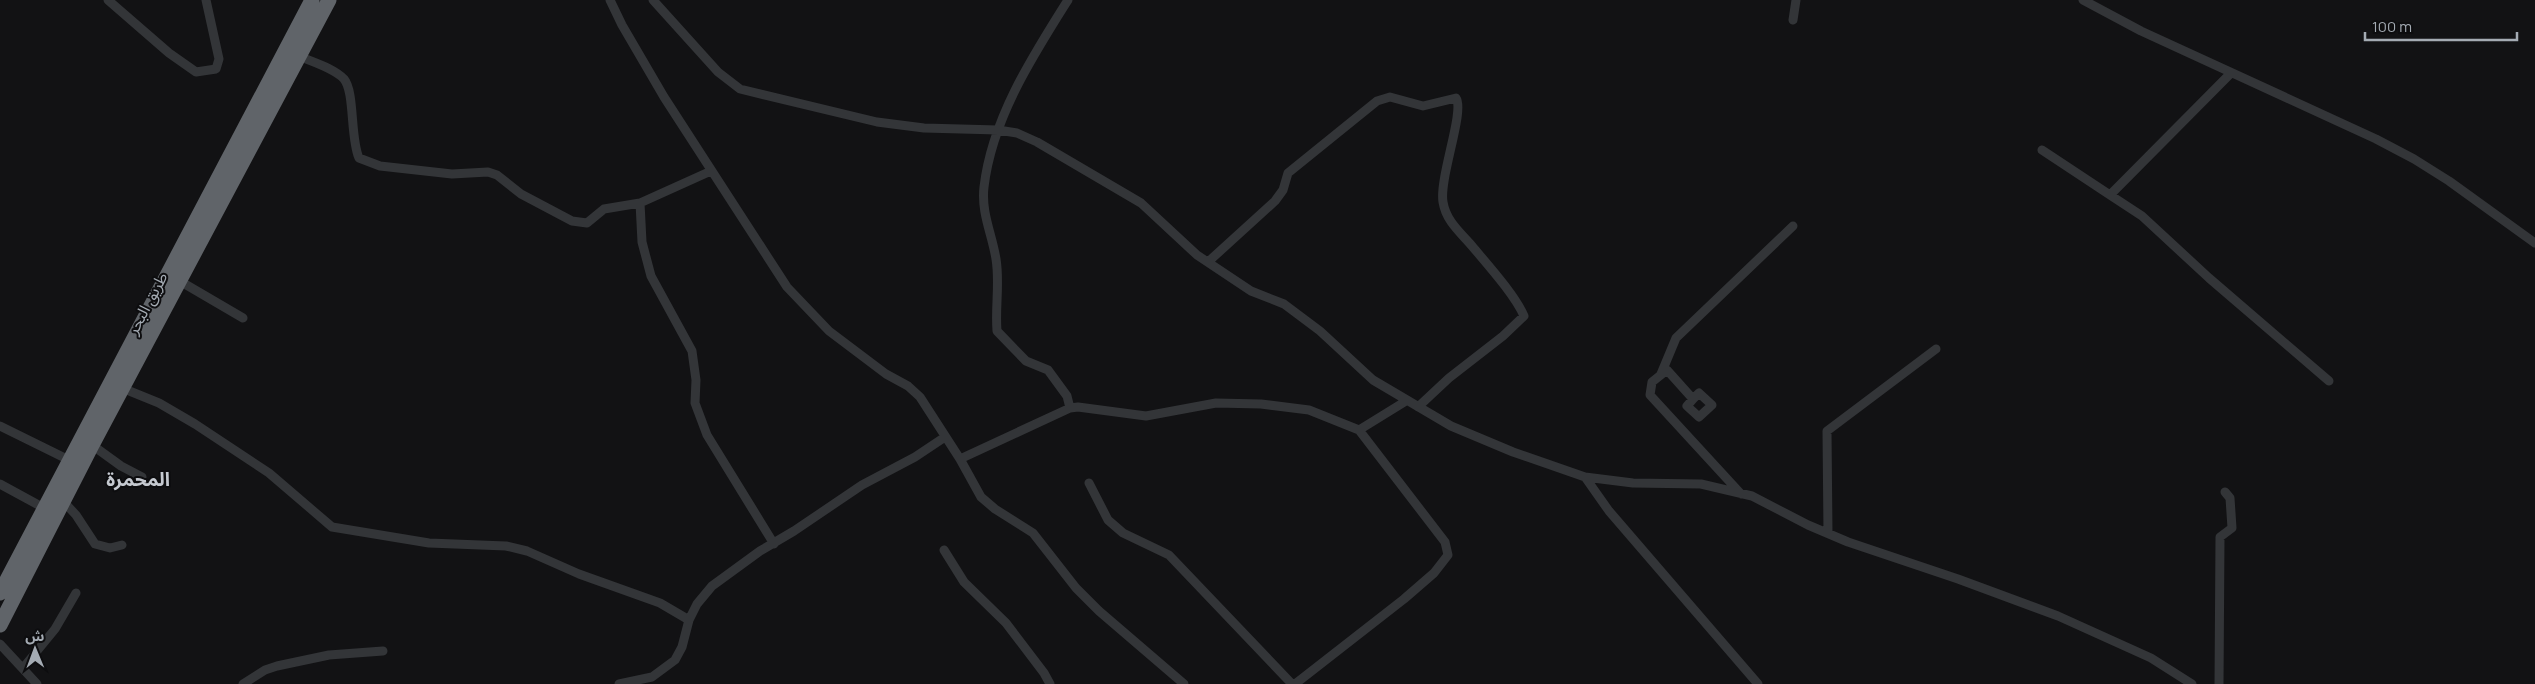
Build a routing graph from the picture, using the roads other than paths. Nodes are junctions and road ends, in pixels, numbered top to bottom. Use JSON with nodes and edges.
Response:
{"nodes":[{"id":1,"x":108,"y":0,"type":"edge"},
{"id":2,"x":206,"y":0,"type":"edge"},
{"id":3,"x":312,"y":0,"type":"edge"},
{"id":4,"x":329,"y":0,"type":"edge"},
{"id":5,"x":610,"y":0,"type":"edge"},
{"id":6,"x":653,"y":0,"type":"edge"},
{"id":7,"x":1068,"y":0,"type":"edge"},
{"id":8,"x":1796,"y":0,"type":"edge"},
{"id":9,"x":2083,"y":0,"type":"edge"},
{"id":10,"x":1793,"y":20,"type":"dead end"},
{"id":11,"x":299,"y":56,"type":"junction"},
{"id":12,"x":2231,"y":73,"type":"junction"},
{"id":13,"x":998,"y":130,"type":"junction"},
{"id":14,"x":2042,"y":150,"type":"dead end"},
{"id":15,"x":711,"y":171,"type":"junction"},
{"id":16,"x":2110,"y":195,"type":"junction"},
{"id":17,"x":640,"y":203,"type":"junction"},
{"id":18,"x":1792,"y":226,"type":"dead end"},
{"id":19,"x":2535,"y":244,"type":"edge"},
{"id":20,"x":1208,"y":262,"type":"junction"},
{"id":21,"x":178,"y":280,"type":"junction"},
{"id":22,"x":243,"y":318,"type":"dead end"},
{"id":23,"x":1936,"y":349,"type":"dead end"},
{"id":24,"x":1661,"y":374,"type":"junction"},
{"id":25,"x":2329,"y":381,"type":"dead end"},
{"id":26,"x":122,"y":388,"type":"junction"},
{"id":27,"x":1693,"y":399,"type":"dead end"},
{"id":28,"x":1406,"y":401,"type":"junction"},
{"id":29,"x":1418,"y":407,"type":"junction"},
{"id":30,"x":1070,"y":408,"type":"junction"},
{"id":31,"x":0,"y":426,"type":"edge"},
{"id":32,"x":1359,"y":430,"type":"junction"},
{"id":33,"x":945,"y":437,"type":"junction"},
{"id":34,"x":92,"y":444,"type":"junction"},
{"id":35,"x":960,"y":459,"type":"junction"},
{"id":36,"x":69,"y":460,"type":"junction"},
{"id":37,"x":142,"y":477,"type":"dead end"},
{"id":38,"x":1585,"y":477,"type":"junction"},
{"id":39,"x":1088,"y":483,"type":"dead end"},
{"id":40,"x":0,"y":484,"type":"edge"},
{"id":41,"x":2225,"y":492,"type":"dead end"},
{"id":42,"x":1741,"y":494,"type":"junction"},
{"id":43,"x":63,"y":501,"type":"junction"},
{"id":44,"x":44,"y":508,"type":"junction"},
{"id":45,"x":1828,"y":533,"type":"junction"},
{"id":46,"x":774,"y":544,"type":"junction"},
{"id":47,"x":122,"y":545,"type":"dead end"},
{"id":48,"x":944,"y":550,"type":"dead end"},
{"id":49,"x":0,"y":593,"type":"edge"},
{"id":50,"x":76,"y":593,"type":"dead end"},
{"id":51,"x":688,"y":620,"type":"junction"},
{"id":52,"x":0,"y":625,"type":"edge"},
{"id":53,"x":0,"y":644,"type":"edge"},
{"id":54,"x":383,"y":651,"type":"dead end"},
{"id":55,"x":23,"y":668,"type":"junction"},
{"id":56,"x":37,"y":684,"type":"edge"},
{"id":57,"x":243,"y":684,"type":"edge"},
{"id":58,"x":619,"y":684,"type":"edge"},
{"id":59,"x":1050,"y":684,"type":"edge"},
{"id":60,"x":1184,"y":684,"type":"edge"},
{"id":61,"x":1293,"y":684,"type":"edge"},
{"id":62,"x":1758,"y":684,"type":"edge"},
{"id":63,"x":2192,"y":684,"type":"edge"},
{"id":64,"x":2219,"y":684,"type":"edge"}],
"edges":[{"from":1,"to":2,"type":"street"},
{"from":3,"to":36,"type":"highway","name":"طريق البحر"},
{"from":4,"to":11,"type":"highway","name":"طريق البحر"},
{"from":5,"to":15,"type":"street"},
{"from":6,"to":13,"type":"street"},
{"from":7,"to":13,"type":"street"},
{"from":8,"to":10,"type":"street"},
{"from":9,"to":12,"type":"street"},
{"from":11,"to":17,"type":"street"},
{"from":11,"to":21,"type":"highway","name":"طريق البحر"},
{"from":12,"to":16,"type":"street"},
{"from":12,"to":19,"type":"street"},
{"from":13,"to":20,"type":"street"},
{"from":13,"to":30,"type":"street"},
{"from":14,"to":16,"type":"street"},
{"from":15,"to":17,"type":"street"},
{"from":15,"to":33,"type":"street"},
{"from":16,"to":25,"type":"street"},
{"from":17,"to":46,"type":"street"},
{"from":18,"to":24,"type":"street"},
{"from":20,"to":28,"type":"street"},
{"from":20,"to":29,"type":"street"},
{"from":21,"to":22,"type":"street"},
{"from":21,"to":26,"type":"highway","name":"طريق البحر"},
{"from":23,"to":45,"type":"street"},
{"from":24,"to":27,"type":"street"},
{"from":24,"to":42,"type":"street"},
{"from":26,"to":34,"type":"highway","name":"طريق البحر"},
{"from":26,"to":51,"type":"street"},
{"from":28,"to":29,"type":"street"},
{"from":28,"to":32,"type":"street"},
{"from":29,"to":38,"type":"street"},
{"from":30,"to":32,"type":"street"},
{"from":30,"to":35,"type":"street"},
{"from":31,"to":36,"type":"street"},
{"from":32,"to":61,"type":"street"},
{"from":33,"to":35,"type":"street"},
{"from":33,"to":46,"type":"street"},
{"from":34,"to":37,"type":"street"},
{"from":34,"to":43,"type":"highway","name":"طريق البحر"},
{"from":35,"to":60,"type":"street"},
{"from":36,"to":44,"type":"highway","name":"طريق البحر"},
{"from":38,"to":42,"type":"street"},
{"from":38,"to":62,"type":"street"},
{"from":39,"to":61,"type":"street"},
{"from":40,"to":44,"type":"street"},
{"from":41,"to":64,"type":"street"},
{"from":42,"to":45,"type":"street"},
{"from":43,"to":47,"type":"street"},
{"from":43,"to":52,"type":"highway","name":"طريق البحر"},
{"from":44,"to":49,"type":"highway","name":"طريق البحر"},
{"from":45,"to":63,"type":"street"},
{"from":46,"to":51,"type":"street"},
{"from":48,"to":59,"type":"street"},
{"from":50,"to":55,"type":"street"},
{"from":51,"to":58,"type":"street"},
{"from":53,"to":55,"type":"street"},
{"from":54,"to":57,"type":"street"},
{"from":55,"to":56,"type":"street"}]}
